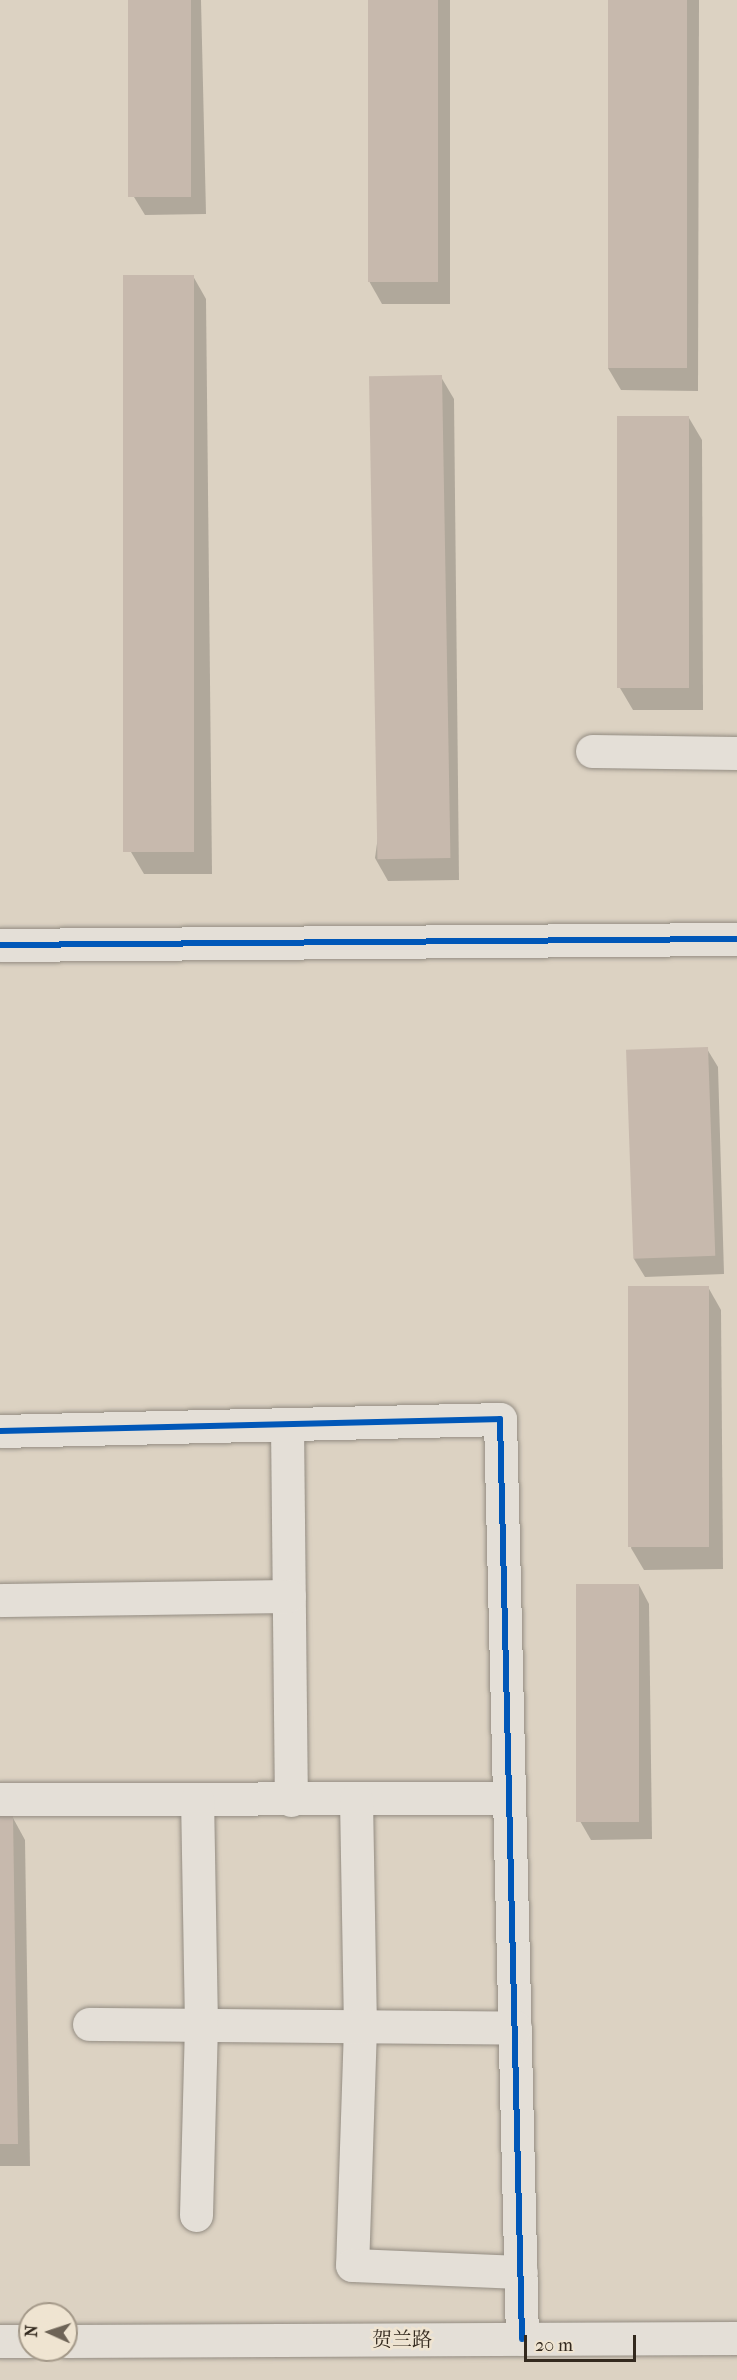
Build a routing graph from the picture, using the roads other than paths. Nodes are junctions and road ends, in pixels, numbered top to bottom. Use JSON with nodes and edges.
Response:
{"nodes":[{"id":1,"x":592,"y":751,"type":"dead end"},
{"id":2,"x":737,"y":753,"type":"edge"},
{"id":3,"x":737,"y":939,"type":"edge"},
{"id":4,"x":0,"y":945,"type":"edge"},
{"id":5,"x":287,"y":1425,"type":"junction"},
{"id":6,"x":0,"y":1431,"type":"edge"},
{"id":7,"x":289,"y":1596,"type":"junction"},
{"id":8,"x":0,"y":1600,"type":"edge"},
{"id":9,"x":509,"y":1798,"type":"junction"},
{"id":10,"x":0,"y":1799,"type":"edge"},
{"id":11,"x":197,"y":1799,"type":"junction"},
{"id":12,"x":356,"y":1799,"type":"junction"},
{"id":13,"x":291,"y":1800,"type":"junction"},
{"id":14,"x":89,"y":2024,"type":"dead end"},
{"id":15,"x":201,"y":2025,"type":"junction"},
{"id":16,"x":360,"y":2027,"type":"junction"},
{"id":17,"x":515,"y":2028,"type":"junction"},
{"id":18,"x":196,"y":2215,"type":"dead end"},
{"id":19,"x":521,"y":2272,"type":"junction"},
{"id":20,"x":737,"y":2338,"type":"edge"},
{"id":21,"x":522,"y":2339,"type":"junction"},
{"id":22,"x":78,"y":2340,"type":"edge"},
{"id":23,"x":0,"y":2341,"type":"edge"},
{"id":24,"x":18,"y":2341,"type":"edge"}],
"edges":[{"from":1,"to":2,"type":"street"},
{"from":3,"to":4,"type":"street"},
{"from":5,"to":6,"type":"street"},
{"from":5,"to":7,"type":"street"},
{"from":5,"to":9,"type":"street"},
{"from":7,"to":8,"type":"street"},
{"from":7,"to":13,"type":"street"},
{"from":9,"to":12,"type":"street"},
{"from":9,"to":17,"type":"street"},
{"from":10,"to":11,"type":"street"},
{"from":11,"to":13,"type":"street"},
{"from":11,"to":15,"type":"street"},
{"from":12,"to":13,"type":"street"},
{"from":12,"to":16,"type":"street"},
{"from":14,"to":15,"type":"street"},
{"from":15,"to":16,"type":"street"},
{"from":15,"to":18,"type":"street"},
{"from":16,"to":17,"type":"street"},
{"from":16,"to":19,"type":"street"},
{"from":17,"to":19,"type":"street"},
{"from":19,"to":21,"type":"street"},
{"from":20,"to":21,"type":"street","name":"贺兰路"},
{"from":21,"to":22,"type":"street","name":"贺兰路"},
{"from":23,"to":24,"type":"street"}]}
